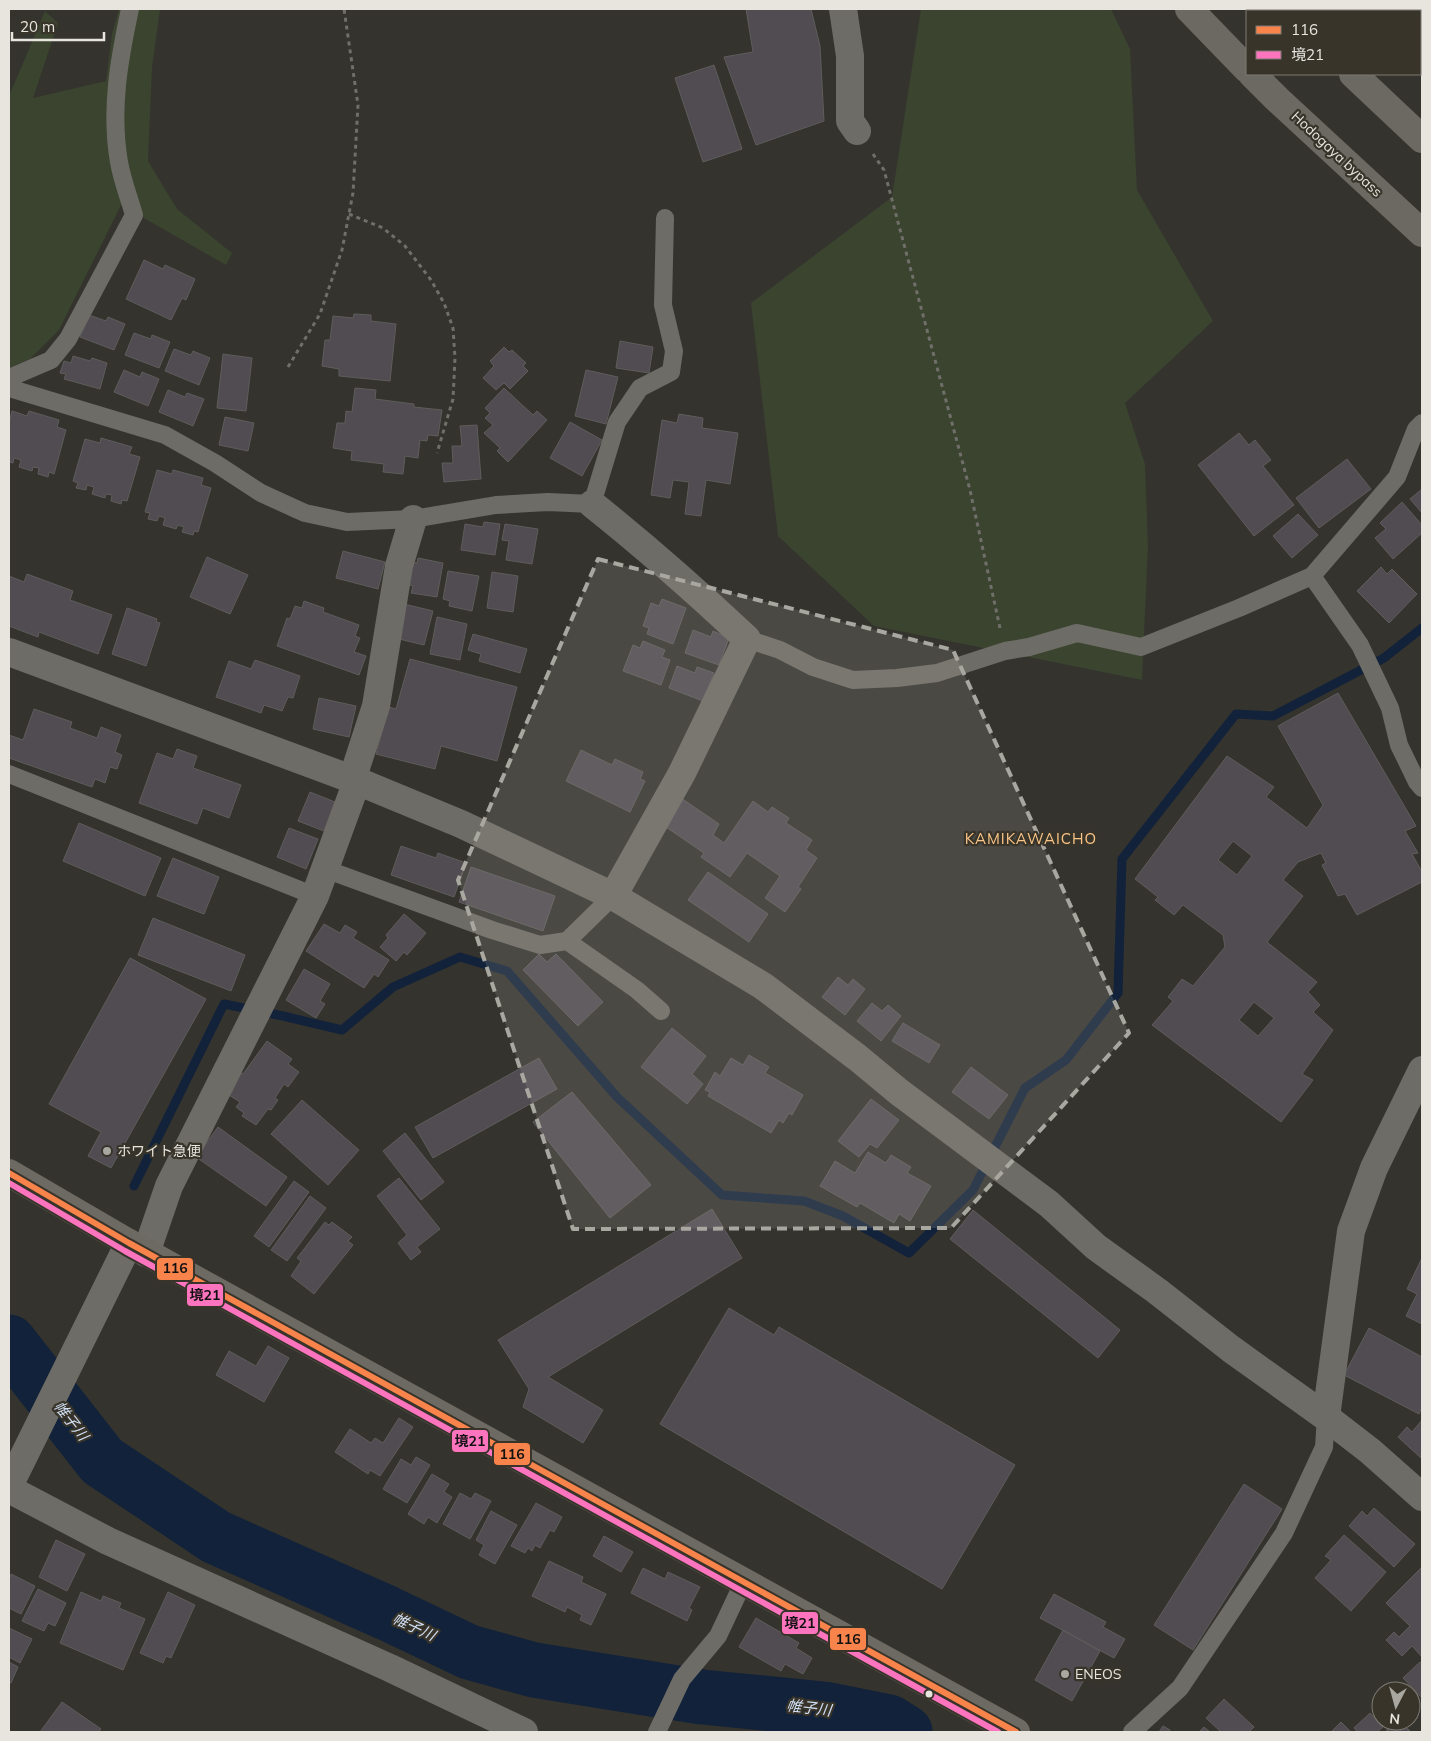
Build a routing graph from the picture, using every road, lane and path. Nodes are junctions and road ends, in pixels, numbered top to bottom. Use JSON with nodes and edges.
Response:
{"nodes":[{"id":1,"x":130,"y":9,"type":"edge"},
{"id":2,"x":344,"y":9,"type":"edge"},
{"id":3,"x":843,"y":9,"type":"edge"},
{"id":4,"x":1188,"y":9,"type":"edge"},
{"id":5,"x":1246,"y":67,"type":"edge"},
{"id":6,"x":1253,"y":75,"type":"edge"},
{"id":7,"x":1354,"y":75,"type":"edge"},
{"id":8,"x":857,"y":131,"type":"joint"},
{"id":9,"x":1422,"y":139,"type":"edge"},
{"id":10,"x":349,"y":214,"type":"junction"},
{"id":11,"x":665,"y":218,"type":"dead end"},
{"id":12,"x":1422,"y":233,"type":"edge"},
{"id":13,"x":288,"y":367,"type":"dead end"},
{"id":14,"x":9,"y":378,"type":"edge"},
{"id":15,"x":9,"y":388,"type":"edge"},
{"id":16,"x":1422,"y":423,"type":"edge"},
{"id":17,"x":438,"y":453,"type":"dead end"},
{"id":18,"x":592,"y":504,"type":"junction"},
{"id":19,"x":412,"y":519,"type":"junction"},
{"id":20,"x":1312,"y":576,"type":"junction"},
{"id":21,"x":747,"y":639,"type":"junction"},
{"id":22,"x":9,"y":652,"type":"edge"},
{"id":23,"x":1005,"y":652,"type":"junction"},
{"id":24,"x":9,"y":774,"type":"edge"},
{"id":25,"x":355,"y":781,"type":"junction"},
{"id":26,"x":1422,"y":788,"type":"edge"},
{"id":27,"x":325,"y":869,"type":"junction"},
{"id":28,"x":315,"y":896,"type":"junction"},
{"id":29,"x":613,"y":896,"type":"junction"},
{"id":30,"x":568,"y":941,"type":"junction"},
{"id":31,"x":661,"y":1011,"type":"dead end"},
{"id":32,"x":1422,"y":1070,"type":"edge"},
{"id":33,"x":9,"y":1172,"type":"edge"},
{"id":34,"x":137,"y":1248,"type":"junction"},
{"id":35,"x":1326,"y":1417,"type":"junction"},
{"id":36,"x":9,"y":1488,"type":"edge"},
{"id":37,"x":1422,"y":1497,"type":"edge"},
{"id":38,"x":743,"y":1583,"type":"junction"},
{"id":39,"x":524,"y":1732,"type":"edge"},
{"id":40,"x":657,"y":1732,"type":"edge"},
{"id":41,"x":1016,"y":1732,"type":"edge"},
{"id":42,"x":1132,"y":1732,"type":"edge"}],
"edges":[{"from":1,"to":14,"type":"lane"},
{"from":2,"to":10,"type":"path"},
{"from":3,"to":8,"type":"street"},
{"from":4,"to":5,"type":"highway"},
{"from":6,"to":12,"type":"highway","name":"Hodogaya bypass"},
{"from":7,"to":9,"type":"highway"},
{"from":8,"to":23,"type":"path"},
{"from":10,"to":13,"type":"path"},
{"from":10,"to":17,"type":"path"},
{"from":11,"to":18,"type":"lane"},
{"from":15,"to":19,"type":"lane"},
{"from":16,"to":20,"type":"lane"},
{"from":18,"to":19,"type":"lane"},
{"from":18,"to":21,"type":"street"},
{"from":19,"to":25,"type":"street"},
{"from":20,"to":23,"type":"lane"},
{"from":20,"to":26,"type":"lane"},
{"from":21,"to":23,"type":"lane"},
{"from":21,"to":29,"type":"street"},
{"from":22,"to":25,"type":"street"},
{"from":24,"to":28,"type":"lane"},
{"from":25,"to":27,"type":"street"},
{"from":25,"to":29,"type":"street"},
{"from":27,"to":28,"type":"street"},
{"from":27,"to":30,"type":"lane"},
{"from":28,"to":34,"type":"street"},
{"from":29,"to":30,"type":"lane"},
{"from":29,"to":35,"type":"street"},
{"from":30,"to":31,"type":"lane"},
{"from":32,"to":35,"type":"street"},
{"from":33,"to":34,"type":"highway"},
{"from":34,"to":36,"type":"street"},
{"from":34,"to":38,"type":"highway"},
{"from":35,"to":37,"type":"street"},
{"from":35,"to":42,"type":"lane"},
{"from":36,"to":39,"type":"street"},
{"from":38,"to":40,"type":"lane"},
{"from":38,"to":41,"type":"highway"}]}
